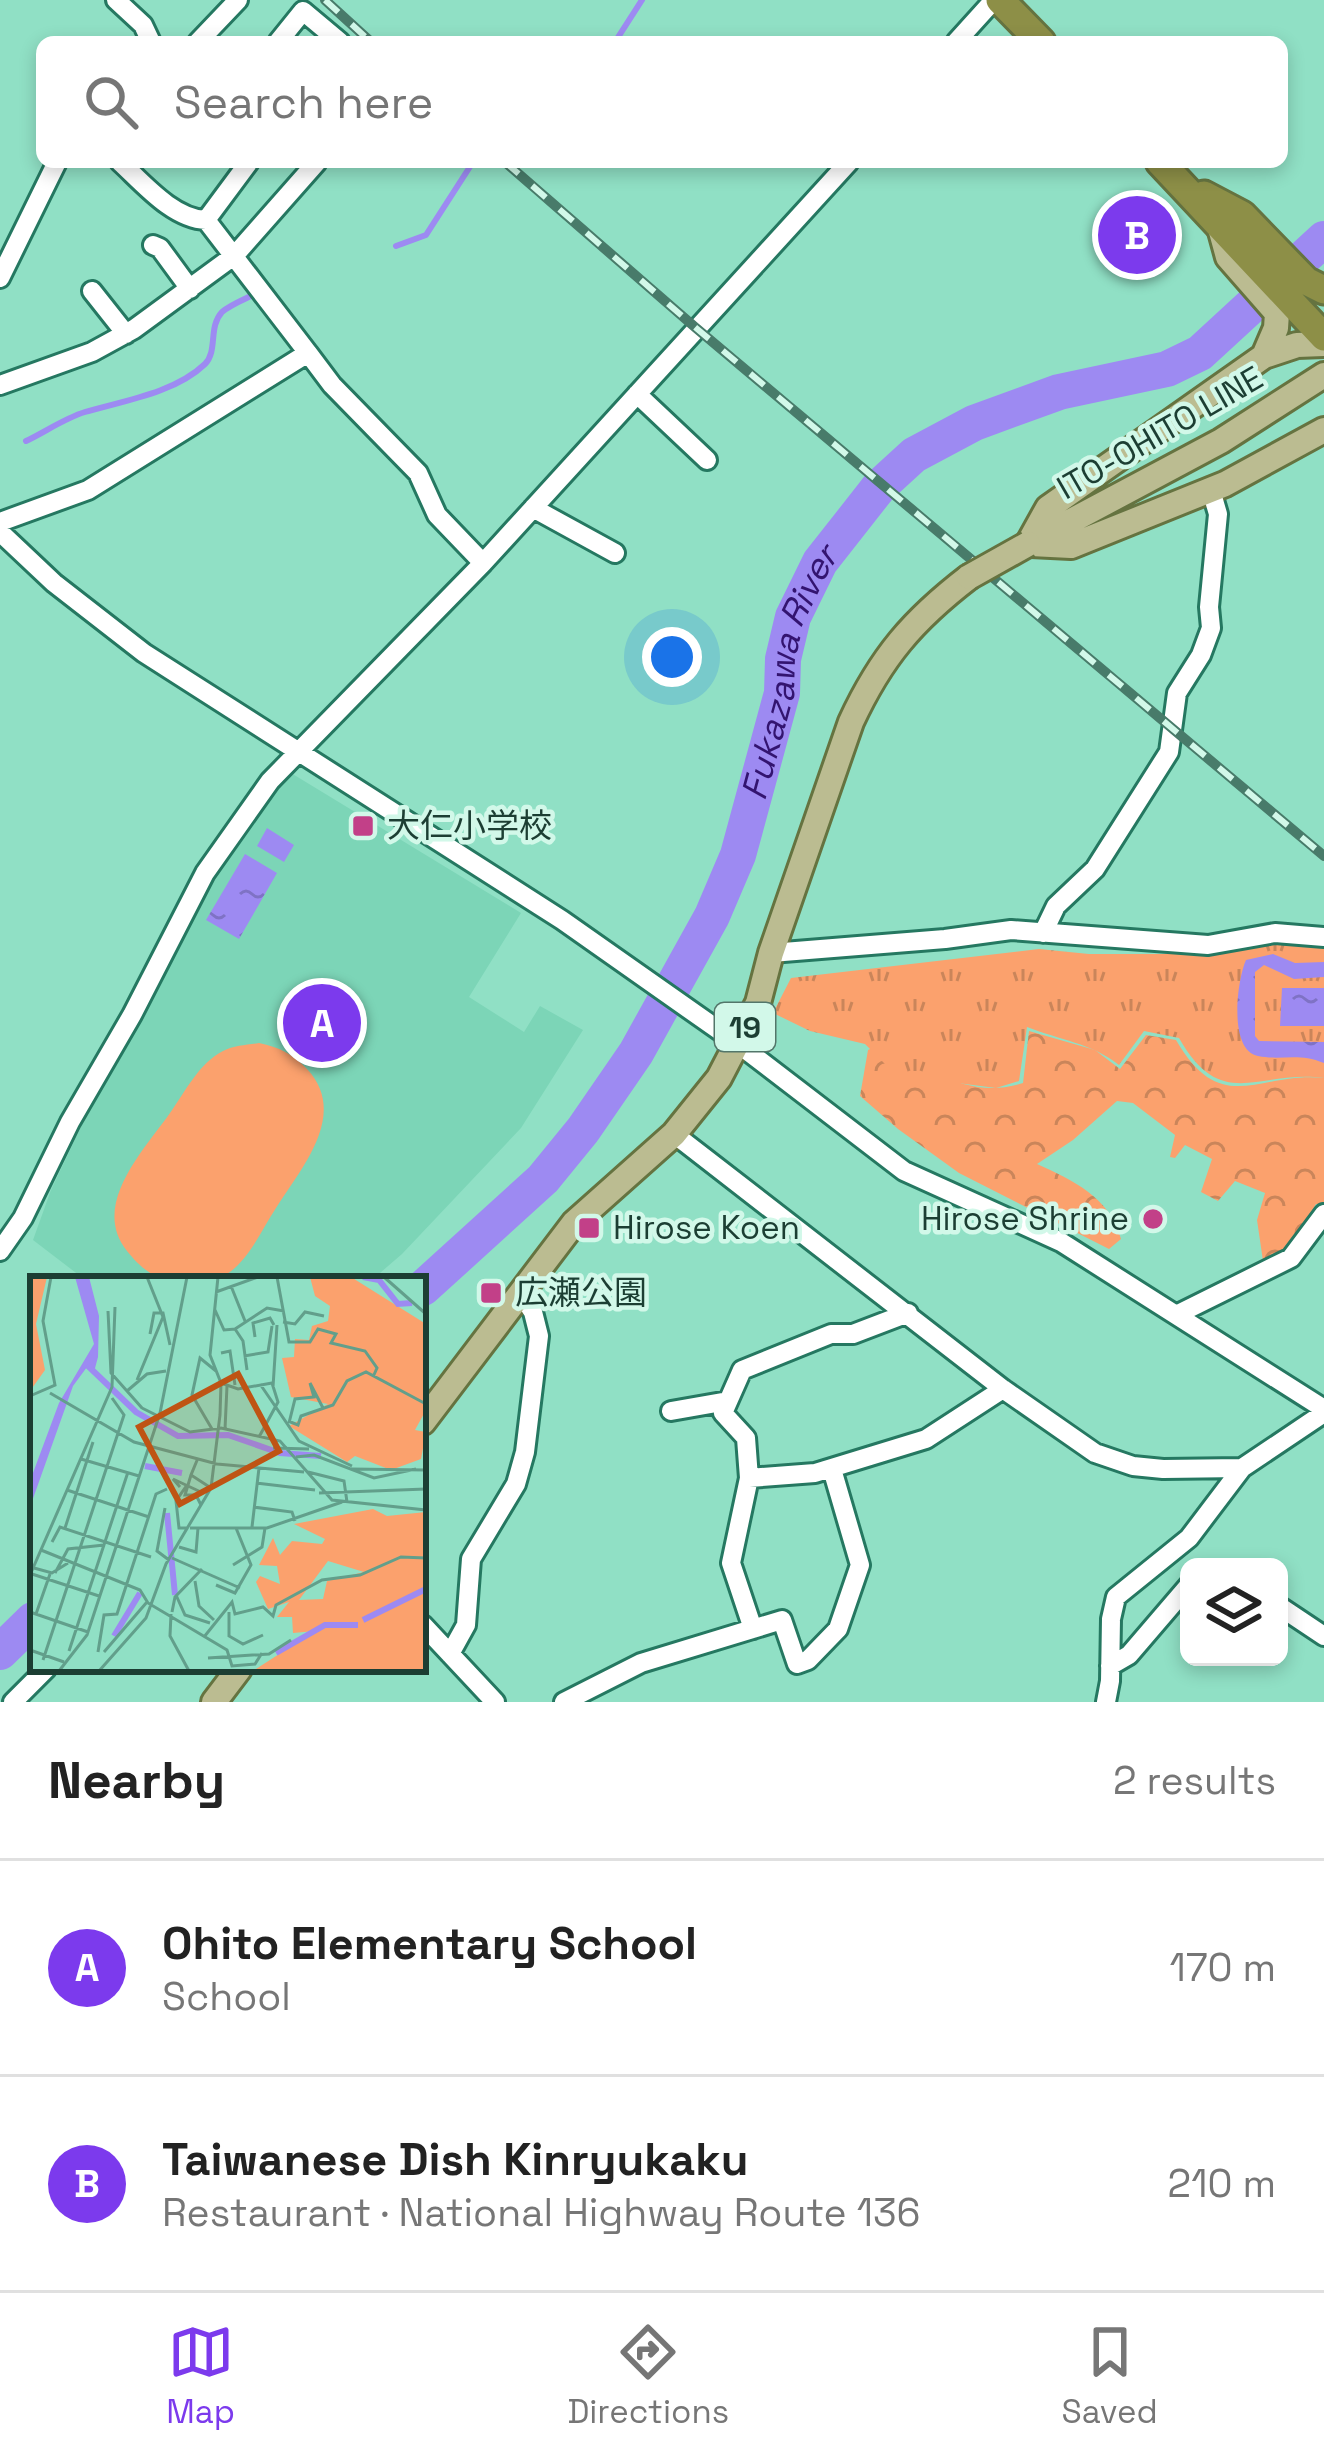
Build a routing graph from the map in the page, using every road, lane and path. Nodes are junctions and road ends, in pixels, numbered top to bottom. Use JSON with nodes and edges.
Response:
{"nodes":[{"id":1,"x":116,"y":0,"type":"edge"},
{"id":2,"x":997,"y":0,"type":"edge"},
{"id":3,"x":225,"y":4,"type":"edge"},
{"id":4,"x":148,"y":36,"type":"edge"},
{"id":5,"x":202,"y":36,"type":"edge"},
{"id":6,"x":283,"y":36,"type":"edge"},
{"id":7,"x":333,"y":36,"type":"edge"},
{"id":8,"x":962,"y":36,"type":"edge"},
{"id":9,"x":1035,"y":36,"type":"edge"},
{"id":10,"x":54,"y":168,"type":"edge"},
{"id":11,"x":127,"y":168,"type":"edge"},
{"id":12,"x":245,"y":168,"type":"edge"},
{"id":13,"x":312,"y":168,"type":"edge"},
{"id":14,"x":844,"y":168,"type":"edge"},
{"id":15,"x":1170,"y":172,"type":"edge"},
{"id":16,"x":206,"y":220,"type":"junction"},
{"id":17,"x":153,"y":245,"type":"dead end"},
{"id":18,"x":235,"y":255,"type":"junction"},
{"id":19,"x":0,"y":278,"type":"edge"},
{"id":20,"x":190,"y":289,"type":"junction"},
{"id":21,"x":92,"y":291,"type":"dead end"},
{"id":22,"x":1298,"y":295,"type":"edge"},
{"id":23,"x":125,"y":334,"type":"junction"},
{"id":24,"x":1324,"y":340,"type":"edge"},
{"id":25,"x":308,"y":353,"type":"junction"},
{"id":26,"x":1264,"y":356,"type":"junction"},
{"id":27,"x":1324,"y":375,"type":"edge"},
{"id":28,"x":0,"y":385,"type":"edge"},
{"id":29,"x":637,"y":394,"type":"junction"},
{"id":30,"x":1324,"y":430,"type":"edge"},
{"id":31,"x":707,"y":460,"type":"dead end"},
{"id":32,"x":1211,"y":490,"type":"junction"},
{"id":33,"x":533,"y":508,"type":"junction"},
{"id":34,"x":0,"y":522,"type":"edge"},
{"id":35,"x":0,"y":532,"type":"edge"},
{"id":36,"x":1028,"y":544,"type":"junction"},
{"id":37,"x":615,"y":553,"type":"dead end"},
{"id":38,"x":483,"y":563,"type":"junction"},
{"id":39,"x":296,"y":751,"type":"junction"},
{"id":40,"x":1043,"y":933,"type":"junction"},
{"id":41,"x":1324,"y":938,"type":"edge"},
{"id":42,"x":771,"y":952,"type":"junction"},
{"id":43,"x":736,"y":1043,"type":"junction"},
{"id":44,"x":674,"y":1134,"type":"junction"},
{"id":45,"x":1324,"y":1214,"type":"edge"},
{"id":46,"x":0,"y":1250,"type":"edge"},
{"id":47,"x":520,"y":1292,"type":"junction"},
{"id":48,"x":908,"y":1313,"type":"junction"},
{"id":49,"x":1178,"y":1314,"type":"junction"},
{"id":50,"x":1004,"y":1389,"type":"junction"},
{"id":51,"x":728,"y":1401,"type":"junction"},
{"id":52,"x":671,"y":1411,"type":"dead end"},
{"id":53,"x":1324,"y":1411,"type":"edge"},
{"id":54,"x":426,"y":1418,"type":"edge"},
{"id":55,"x":1242,"y":1468,"type":"junction"},
{"id":56,"x":832,"y":1469,"type":"junction"},
{"id":57,"x":749,"y":1478,"type":"junction"},
{"id":58,"x":1180,"y":1596,"type":"edge"},
{"id":59,"x":1288,"y":1612,"type":"edge"},
{"id":60,"x":426,"y":1628,"type":"edge"},
{"id":61,"x":753,"y":1629,"type":"junction"},
{"id":62,"x":1324,"y":1636,"type":"edge"},
{"id":63,"x":450,"y":1654,"type":"junction"},
{"id":64,"x":1110,"y":1666,"type":"junction"},
{"id":65,"x":43,"y":1672,"type":"edge"},
{"id":66,"x":237,"y":1672,"type":"edge"},
{"id":67,"x":14,"y":1702,"type":"edge"},
{"id":68,"x":214,"y":1702,"type":"edge"},
{"id":69,"x":495,"y":1702,"type":"edge"},
{"id":70,"x":564,"y":1702,"type":"edge"},
{"id":71,"x":1106,"y":1702,"type":"edge"}],
"edges":[{"from":1,"to":4,"type":"street"},
{"from":2,"to":8,"type":"street"},
{"from":2,"to":9,"type":"highway"},
{"from":3,"to":5,"type":"street"},
{"from":6,"to":7,"type":"street"},
{"from":10,"to":19,"type":"street"},
{"from":11,"to":16,"type":"street"},
{"from":12,"to":16,"type":"street"},
{"from":13,"to":18,"type":"street"},
{"from":14,"to":29,"type":"street"},
{"from":15,"to":22,"type":"highway"},
{"from":16,"to":18,"type":"street"},
{"from":17,"to":20,"type":"street"},
{"from":18,"to":20,"type":"street"},
{"from":18,"to":25,"type":"street"},
{"from":20,"to":23,"type":"street"},
{"from":21,"to":23,"type":"street"},
{"from":22,"to":24,"type":"highway"},
{"from":22,"to":26,"type":"main road"},
{"from":23,"to":28,"type":"street"},
{"from":24,"to":26,"type":"main road"},
{"from":25,"to":34,"type":"street"},
{"from":25,"to":38,"type":"street"},
{"from":26,"to":36,"type":"main road"},
{"from":27,"to":36,"type":"main road","name":"ITO-OHITO LINE","number":"19"},
{"from":29,"to":31,"type":"street"},
{"from":29,"to":33,"type":"street"},
{"from":30,"to":32,"type":"main road"},
{"from":32,"to":36,"type":"main road"},
{"from":32,"to":40,"type":"street"},
{"from":33,"to":37,"type":"street"},
{"from":33,"to":38,"type":"street"},
{"from":35,"to":39,"type":"street"},
{"from":36,"to":42,"type":"main road","number":"19","bridge":true},
{"from":38,"to":39,"type":"street"},
{"from":39,"to":43,"type":"street"},
{"from":39,"to":46,"type":"street"},
{"from":40,"to":41,"type":"street"},
{"from":40,"to":42,"type":"street"},
{"from":42,"to":43,"type":"main road","number":"19"},
{"from":43,"to":44,"type":"main road","number":"19"},
{"from":43,"to":49,"type":"street"},
{"from":44,"to":47,"type":"main road","number":"19"},
{"from":44,"to":48,"type":"street"},
{"from":45,"to":49,"type":"street"},
{"from":47,"to":54,"type":"main road","number":"19"},
{"from":47,"to":63,"type":"street"},
{"from":48,"to":50,"type":"street"},
{"from":48,"to":51,"type":"street"},
{"from":49,"to":53,"type":"street"},
{"from":50,"to":55,"type":"street"},
{"from":50,"to":56,"type":"street"},
{"from":51,"to":52,"type":"street"},
{"from":51,"to":57,"type":"street"},
{"from":53,"to":55,"type":"street"},
{"from":55,"to":64,"type":"street"},
{"from":56,"to":57,"type":"street"},
{"from":56,"to":61,"type":"street"},
{"from":57,"to":61,"type":"street"},
{"from":58,"to":64,"type":"street"},
{"from":59,"to":62,"type":"street"},
{"from":60,"to":63,"type":"street"},
{"from":61,"to":70,"type":"street"},
{"from":63,"to":69,"type":"street"},
{"from":64,"to":71,"type":"street"},
{"from":65,"to":67,"type":"street"},
{"from":66,"to":68,"type":"main road"}]}
